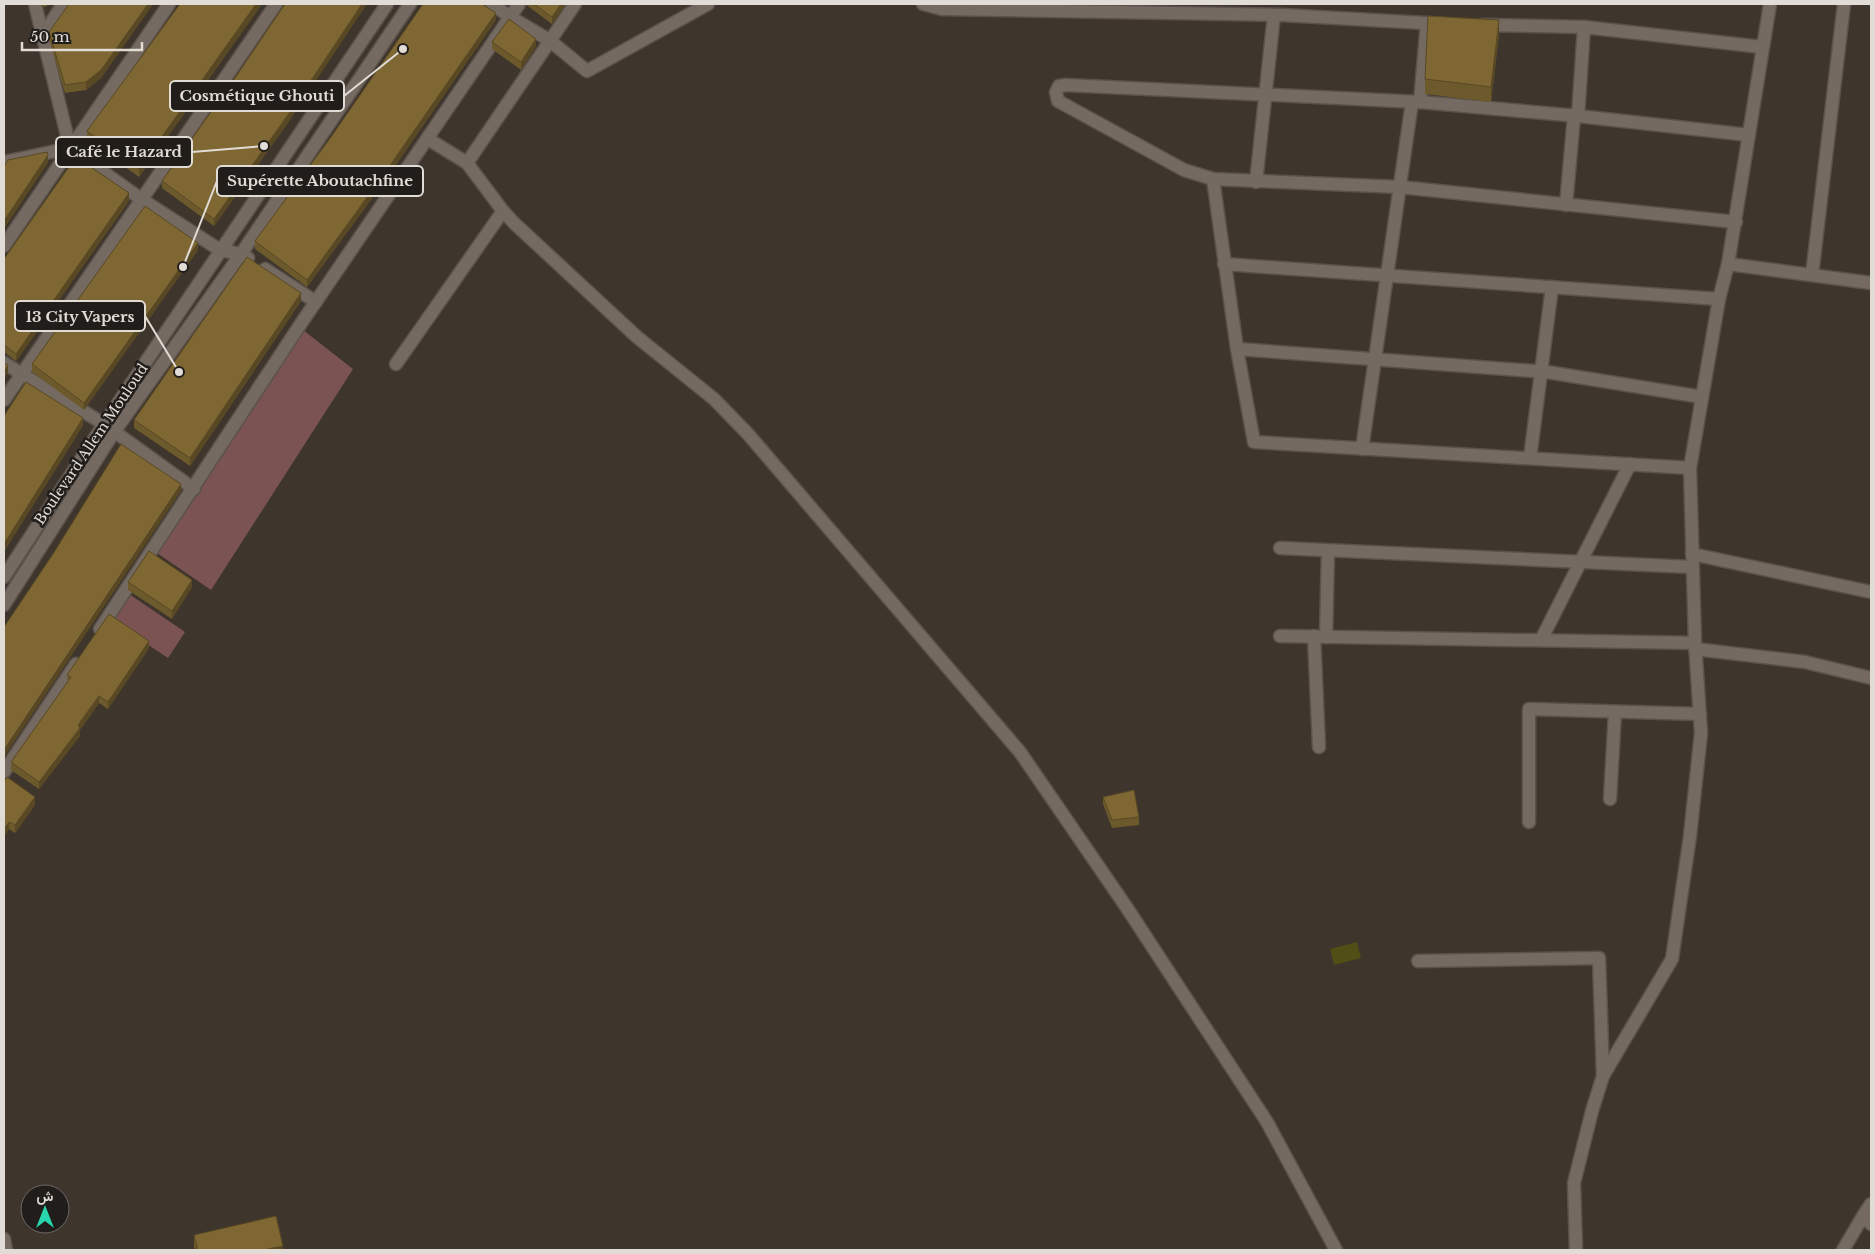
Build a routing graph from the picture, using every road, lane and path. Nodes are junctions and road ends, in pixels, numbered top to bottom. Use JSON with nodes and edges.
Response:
{"nodes":[{"id":1,"x":35,"y":4,"type":"edge"},
{"id":2,"x":63,"y":4,"type":"edge"},
{"id":3,"x":169,"y":4,"type":"edge"},
{"id":4,"x":276,"y":4,"type":"edge"},
{"id":5,"x":387,"y":4,"type":"edge"},
{"id":6,"x":410,"y":4,"type":"edge"},
{"id":7,"x":492,"y":4,"type":"edge"},
{"id":8,"x":519,"y":4,"type":"edge"},
{"id":9,"x":575,"y":4,"type":"edge"},
{"id":10,"x":689,"y":4,"type":"edge"},
{"id":11,"x":708,"y":4,"type":"edge"},
{"id":12,"x":923,"y":4,"type":"edge"},
{"id":13,"x":1770,"y":4,"type":"edge"},
{"id":14,"x":1844,"y":4,"type":"edge"},
{"id":15,"x":1280,"y":11,"type":"edge"},
{"id":16,"x":510,"y":17,"type":"junction"},
{"id":17,"x":678,"y":22,"type":"junction"},
{"id":18,"x":1427,"y":23,"type":"junction"},
{"id":19,"x":1584,"y":27,"type":"junction"},
{"id":20,"x":43,"y":35,"type":"junction"},
{"id":21,"x":549,"y":40,"type":"junction"},
{"id":22,"x":1762,"y":47,"type":"junction"},
{"id":23,"x":1265,"y":93,"type":"junction"},
{"id":24,"x":1416,"y":102,"type":"junction"},
{"id":25,"x":1576,"y":116,"type":"junction"},
{"id":26,"x":1749,"y":135,"type":"junction"},
{"id":27,"x":428,"y":138,"type":"junction"},
{"id":28,"x":70,"y":148,"type":"junction"},
{"id":29,"x":4,"y":162,"type":"edge"},
{"id":30,"x":467,"y":163,"type":"junction"},
{"id":31,"x":1213,"y":179,"type":"junction"},
{"id":32,"x":1256,"y":182,"type":"junction"},
{"id":33,"x":1400,"y":187,"type":"junction"},
{"id":34,"x":141,"y":199,"type":"junction"},
{"id":35,"x":1566,"y":204,"type":"junction"},
{"id":36,"x":502,"y":212,"type":"junction"},
{"id":37,"x":1736,"y":222,"type":"junction"},
{"id":38,"x":4,"y":246,"type":"edge"},
{"id":39,"x":220,"y":250,"type":"junction"},
{"id":40,"x":241,"y":254,"type":"junction"},
{"id":41,"x":1224,"y":264,"type":"junction"},
{"id":42,"x":1728,"y":264,"type":"junction"},
{"id":43,"x":1387,"y":275,"type":"junction"},
{"id":44,"x":1812,"y":275,"type":"junction"},
{"id":45,"x":1871,"y":284,"type":"edge"},
{"id":46,"x":1552,"y":287,"type":"junction"},
{"id":47,"x":1719,"y":299,"type":"junction"},
{"id":48,"x":316,"y":302,"type":"junction"},
{"id":49,"x":1237,"y":349,"type":"junction"},
{"id":50,"x":1375,"y":359,"type":"junction"},
{"id":51,"x":4,"y":363,"type":"edge"},
{"id":52,"x":396,"y":364,"type":"dead end"},
{"id":53,"x":1542,"y":371,"type":"junction"},
{"id":54,"x":22,"y":376,"type":"junction"},
{"id":55,"x":1702,"y":397,"type":"junction"},
{"id":56,"x":4,"y":400,"type":"edge"},
{"id":57,"x":109,"y":428,"type":"junction"},
{"id":58,"x":1362,"y":448,"type":"junction"},
{"id":59,"x":1530,"y":458,"type":"junction"},
{"id":60,"x":1630,"y":464,"type":"junction"},
{"id":61,"x":1690,"y":468,"type":"junction"},
{"id":62,"x":194,"y":489,"type":"junction"},
{"id":63,"x":1280,"y":548,"type":"dead end"},
{"id":64,"x":1328,"y":551,"type":"junction"},
{"id":65,"x":1692,"y":561,"type":"junction"},
{"id":66,"x":1582,"y":562,"type":"junction"},
{"id":67,"x":4,"y":577,"type":"edge"},
{"id":68,"x":1871,"y":592,"type":"edge"},
{"id":69,"x":4,"y":605,"type":"edge"},
{"id":70,"x":1280,"y":636,"type":"dead end"},
{"id":71,"x":1320,"y":636,"type":"junction"},
{"id":72,"x":1541,"y":640,"type":"junction"},
{"id":73,"x":1695,"y":646,"type":"junction"},
{"id":74,"x":1871,"y":678,"type":"edge"},
{"id":75,"x":1615,"y":712,"type":"junction"},
{"id":76,"x":1700,"y":714,"type":"junction"},
{"id":77,"x":1318,"y":747,"type":"dead end"},
{"id":78,"x":4,"y":772,"type":"edge"},
{"id":79,"x":1610,"y":799,"type":"dead end"},
{"id":80,"x":1529,"y":822,"type":"dead end"},
{"id":81,"x":1418,"y":961,"type":"dead end"},
{"id":82,"x":1603,"y":1076,"type":"junction"},
{"id":83,"x":1871,"y":1204,"type":"edge"},
{"id":84,"x":1867,"y":1220,"type":"edge"},
{"id":85,"x":4,"y":1239,"type":"edge"},
{"id":86,"x":6,"y":1250,"type":"edge"},
{"id":87,"x":1336,"y":1250,"type":"edge"},
{"id":88,"x":1576,"y":1250,"type":"edge"},
{"id":89,"x":1843,"y":1250,"type":"edge"}],
"edges":[{"from":1,"to":20,"type":"street"},
{"from":2,"to":20,"type":"street"},
{"from":3,"to":28,"type":"street"},
{"from":4,"to":34,"type":"street"},
{"from":5,"to":39,"type":"street","name":"Boulevard Allem Mouloud"},
{"from":6,"to":40,"type":"street","name":"Boulevard Allem Mouloud"},
{"from":7,"to":16,"type":"street"},
{"from":8,"to":16,"type":"street"},
{"from":9,"to":21,"type":"street"},
{"from":10,"to":17,"type":"street"},
{"from":11,"to":17,"type":"street"},
{"from":12,"to":15,"type":"street"},
{"from":13,"to":22,"type":"street"},
{"from":14,"to":44,"type":"street"},
{"from":15,"to":18,"type":"street"},
{"from":15,"to":23,"type":"street"},
{"from":16,"to":21,"type":"street"},
{"from":16,"to":27,"type":"street"},
{"from":17,"to":21,"type":"street"},
{"from":18,"to":19,"type":"street"},
{"from":18,"to":24,"type":"street"},
{"from":19,"to":22,"type":"street"},
{"from":19,"to":25,"type":"street"},
{"from":20,"to":28,"type":"street"},
{"from":21,"to":30,"type":"street"},
{"from":22,"to":26,"type":"street"},
{"from":23,"to":24,"type":"street"},
{"from":23,"to":31,"type":"street"},
{"from":23,"to":32,"type":"street"},
{"from":24,"to":25,"type":"street"},
{"from":24,"to":33,"type":"street"},
{"from":25,"to":26,"type":"street"},
{"from":25,"to":35,"type":"street"},
{"from":26,"to":37,"type":"street"},
{"from":27,"to":30,"type":"street"},
{"from":27,"to":48,"type":"street"},
{"from":28,"to":29,"type":"street"},
{"from":28,"to":34,"type":"street"},
{"from":28,"to":38,"type":"street"},
{"from":30,"to":36,"type":"street"},
{"from":31,"to":32,"type":"street"},
{"from":31,"to":41,"type":"street"},
{"from":32,"to":33,"type":"street"},
{"from":33,"to":35,"type":"street"},
{"from":33,"to":43,"type":"street"},
{"from":34,"to":39,"type":"street"},
{"from":34,"to":54,"type":"street"},
{"from":35,"to":37,"type":"street"},
{"from":36,"to":52,"type":"street"},
{"from":36,"to":87,"type":"street"},
{"from":37,"to":42,"type":"street"},
{"from":39,"to":40,"type":"street"},
{"from":39,"to":57,"type":"street","name":"Boulevard Allem Mouloud"},
{"from":40,"to":48,"type":"street"},
{"from":40,"to":57,"type":"street","name":"Boulevard Allem Mouloud"},
{"from":41,"to":43,"type":"street"},
{"from":41,"to":49,"type":"street"},
{"from":42,"to":44,"type":"street"},
{"from":42,"to":47,"type":"street"},
{"from":43,"to":46,"type":"street"},
{"from":43,"to":50,"type":"street"},
{"from":44,"to":45,"type":"street"},
{"from":46,"to":47,"type":"street"},
{"from":46,"to":53,"type":"street"},
{"from":47,"to":55,"type":"street"},
{"from":48,"to":62,"type":"street"},
{"from":49,"to":50,"type":"street"},
{"from":49,"to":58,"type":"street"},
{"from":50,"to":53,"type":"street"},
{"from":50,"to":58,"type":"street"},
{"from":51,"to":54,"type":"street"},
{"from":53,"to":55,"type":"street"},
{"from":53,"to":59,"type":"street"},
{"from":54,"to":56,"type":"street"},
{"from":54,"to":57,"type":"street"},
{"from":55,"to":61,"type":"street"},
{"from":57,"to":62,"type":"street"},
{"from":57,"to":67,"type":"street","name":"Boulevard Allem Mouloud"},
{"from":57,"to":69,"type":"street","name":"Boulevard Allem Mouloud"},
{"from":58,"to":59,"type":"street"},
{"from":59,"to":60,"type":"street"},
{"from":60,"to":61,"type":"street"},
{"from":60,"to":66,"type":"street"},
{"from":61,"to":65,"type":"street"},
{"from":62,"to":78,"type":"street"},
{"from":63,"to":64,"type":"street"},
{"from":64,"to":66,"type":"street"},
{"from":64,"to":71,"type":"street"},
{"from":65,"to":66,"type":"street"},
{"from":65,"to":68,"type":"street"},
{"from":65,"to":73,"type":"street"},
{"from":66,"to":72,"type":"street"},
{"from":70,"to":71,"type":"street"},
{"from":71,"to":72,"type":"street"},
{"from":71,"to":77,"type":"street"},
{"from":72,"to":73,"type":"street"},
{"from":73,"to":74,"type":"street"},
{"from":73,"to":76,"type":"street"},
{"from":75,"to":76,"type":"street"},
{"from":75,"to":79,"type":"street"},
{"from":75,"to":80,"type":"street"},
{"from":76,"to":82,"type":"street"},
{"from":81,"to":82,"type":"street"},
{"from":82,"to":88,"type":"street"},
{"from":83,"to":84,"type":"street"},
{"from":84,"to":89,"type":"street"},
{"from":85,"to":86,"type":"street"}]}
